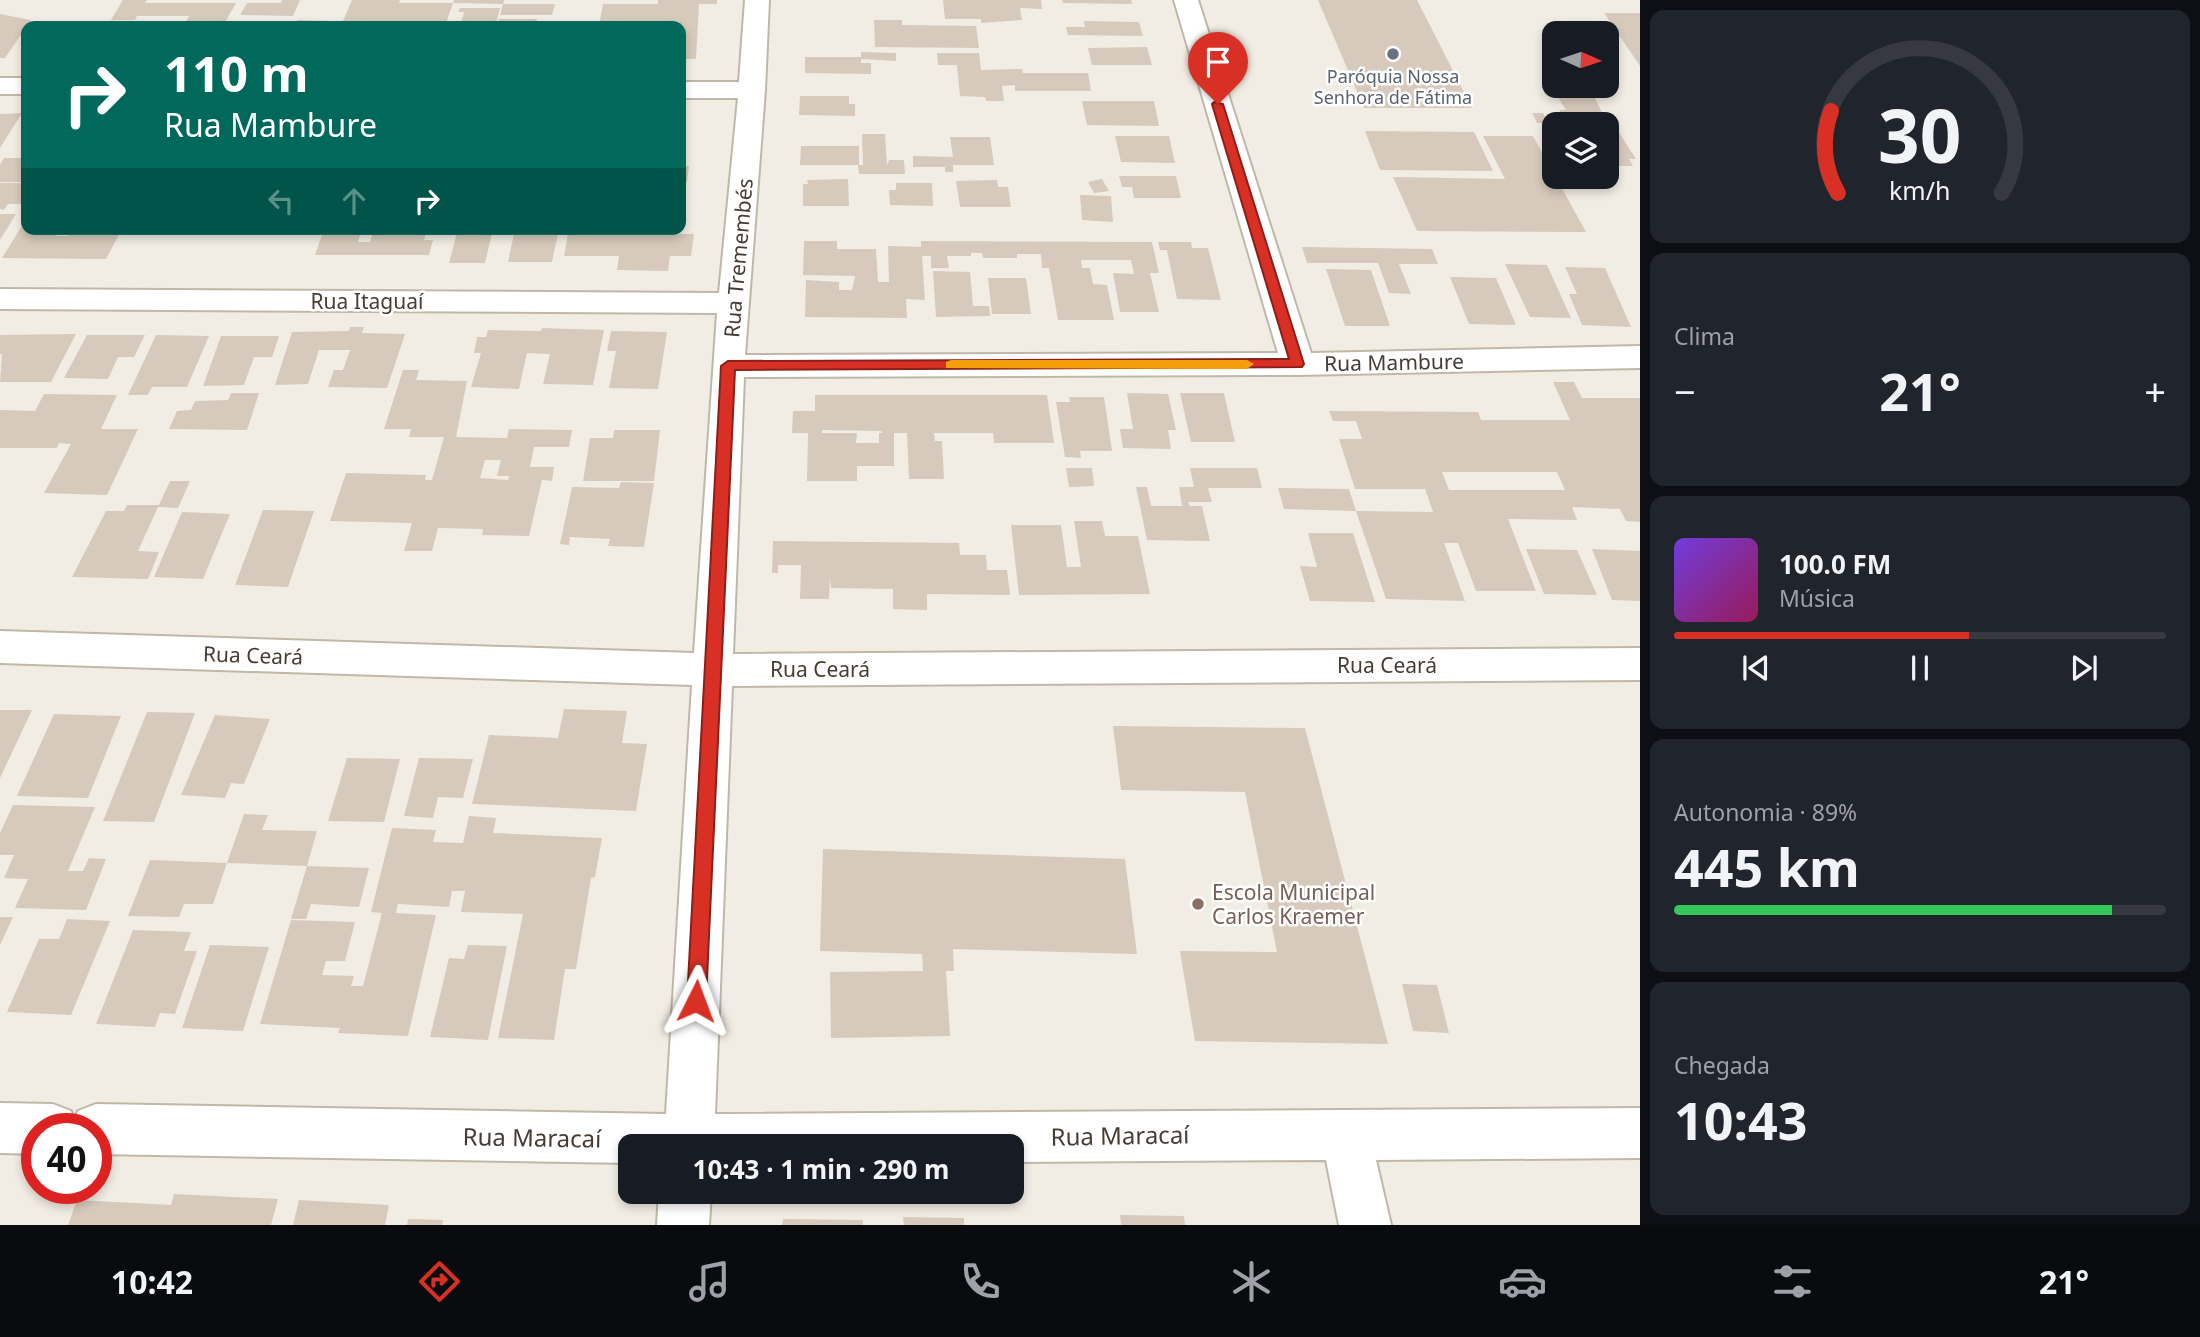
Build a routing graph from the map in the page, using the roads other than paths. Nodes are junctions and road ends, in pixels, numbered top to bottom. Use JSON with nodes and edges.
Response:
{"nodes":[{"id":1,"x":757,"y":0,"type":"edge"},
{"id":2,"x":1186,"y":0,"type":"edge"},
{"id":3,"x":0,"y":86,"type":"edge"},
{"id":4,"x":21,"y":86,"type":"edge"},
{"id":5,"x":686,"y":90,"type":"edge"},
{"id":6,"x":752,"y":90,"type":"junction"},
{"id":7,"x":0,"y":299,"type":"edge"},
{"id":8,"x":734,"y":303,"type":"junction"},
{"id":9,"x":1640,"y":358,"type":"edge"},
{"id":10,"x":1297,"y":364,"type":"junction"},
{"id":11,"x":728,"y":366,"type":"junction"},
{"id":12,"x":0,"y":647,"type":"edge"},
{"id":13,"x":1640,"y":664,"type":"edge"},
{"id":14,"x":714,"y":670,"type":"junction"},
{"id":15,"x":0,"y":1128,"type":"edge"},
{"id":16,"x":21,"y":1128,"type":"edge"},
{"id":17,"x":112,"y":1129,"type":"edge"},
{"id":18,"x":1345,"y":1133,"type":"junction"},
{"id":19,"x":1640,"y":1133,"type":"edge"},
{"id":20,"x":689,"y":1134,"type":"edge"},
{"id":21,"x":1024,"y":1138,"type":"edge"},
{"id":22,"x":618,"y":1141,"type":"edge"},
{"id":23,"x":684,"y":1204,"type":"edge"},
{"id":24,"x":683,"y":1225,"type":"edge"},
{"id":25,"x":1365,"y":1225,"type":"edge"}],
"edges":[{"from":1,"to":6,"type":"street","name":"Rua Tremembés"},
{"from":2,"to":10,"type":"street"},
{"from":3,"to":4,"type":"street"},
{"from":5,"to":6,"type":"street"},
{"from":6,"to":8,"type":"street","name":"Rua Tremembés"},
{"from":7,"to":8,"type":"street","name":"Rua Itaguaí"},
{"from":8,"to":11,"type":"street","name":"Rua Tremembés"},
{"from":9,"to":10,"type":"street","name":"Rua Mambure"},
{"from":10,"to":11,"type":"street","name":"Rua Mambure"},
{"from":11,"to":14,"type":"street","name":"Rua Tremembés"},
{"from":12,"to":14,"type":"street","name":"Rua Ceará"},
{"from":13,"to":14,"type":"street","name":"Rua Ceará"},
{"from":14,"to":20,"type":"street","name":"Rua Tremembés"},
{"from":15,"to":16,"type":"street"},
{"from":17,"to":22,"type":"street","name":"Rua Maracaí"},
{"from":18,"to":19,"type":"street","name":"Rua Maracaí"},
{"from":18,"to":21,"type":"street","name":"Rua Maracaí"},
{"from":18,"to":25,"type":"street"},
{"from":23,"to":24,"type":"street"}]}
